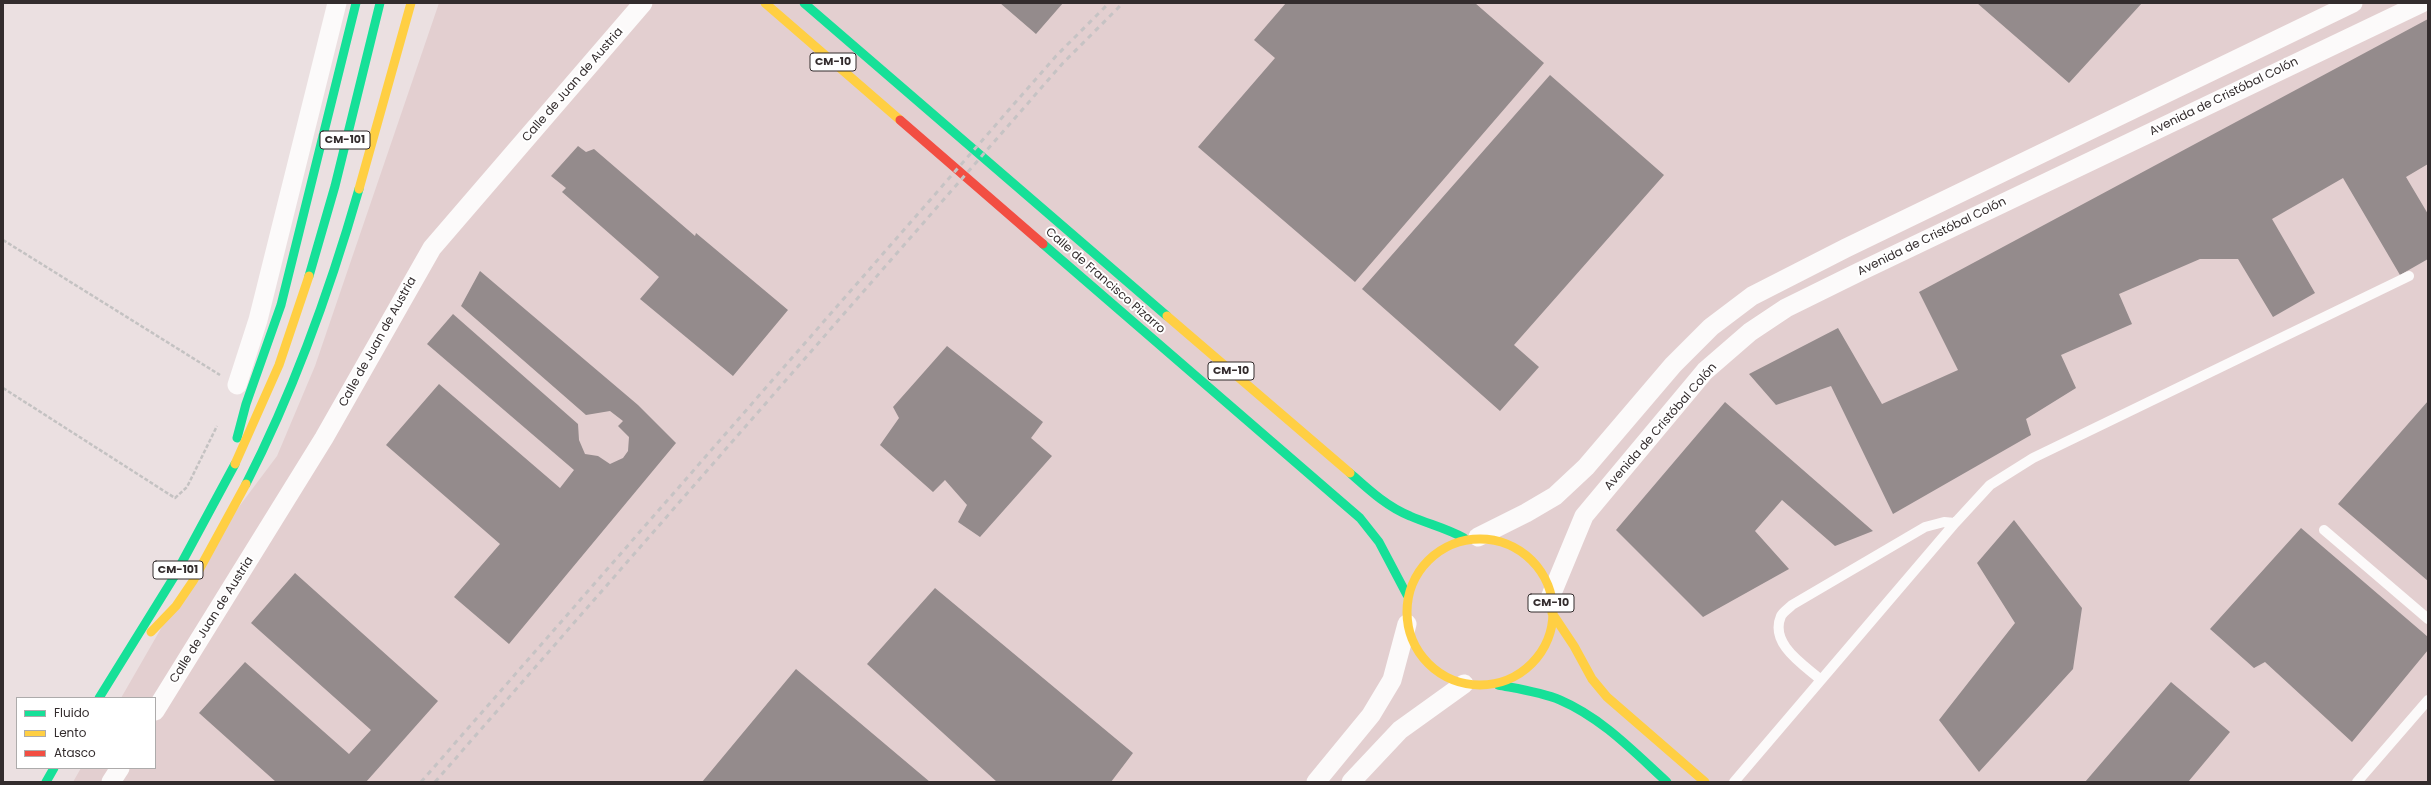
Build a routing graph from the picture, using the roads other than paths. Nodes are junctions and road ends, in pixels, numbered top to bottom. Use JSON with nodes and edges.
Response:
{"nodes":[{"id":1,"x":337,"y":3,"type":"edge"},
{"id":2,"x":356,"y":3,"type":"edge"},
{"id":3,"x":380,"y":3,"type":"edge"},
{"id":4,"x":411,"y":3,"type":"edge"},
{"id":5,"x":643,"y":3,"type":"edge"},
{"id":6,"x":764,"y":3,"type":"edge"},
{"id":7,"x":804,"y":3,"type":"edge"},
{"id":8,"x":2353,"y":3,"type":"edge"},
{"id":9,"x":2422,"y":3,"type":"edge"},
{"id":10,"x":2409,"y":276,"type":"dead end"},
{"id":11,"x":237,"y":385,"type":"road end"},
{"id":12,"x":229,"y":476,"type":"junction"},
{"id":13,"x":1955,"y":522,"type":"junction"},
{"id":14,"x":2324,"y":530,"type":"dead end"},
{"id":15,"x":1471,"y":537,"type":"junction"},
{"id":16,"x":1407,"y":595,"type":"junction"},
{"id":17,"x":1551,"y":606,"type":"junction"},
{"id":18,"x":2428,"y":619,"type":"edge"},
{"id":19,"x":1407,"y":624,"type":"junction"},
{"id":20,"x":122,"y":661,"type":"junction"},
{"id":21,"x":1822,"y":680,"type":"junction"},
{"id":22,"x":1464,"y":684,"type":"junction"},
{"id":23,"x":1498,"y":685,"type":"junction"},
{"id":24,"x":100,"y":697,"type":"edge"},
{"id":25,"x":2428,"y":700,"type":"edge"},
{"id":26,"x":156,"y":709,"type":"edge"},
{"id":27,"x":53,"y":769,"type":"edge"},
{"id":28,"x":119,"y":769,"type":"edge"},
{"id":29,"x":46,"y":782,"type":"edge"},
{"id":30,"x":111,"y":782,"type":"edge"},
{"id":31,"x":1316,"y":782,"type":"edge"},
{"id":32,"x":1350,"y":782,"type":"edge"},
{"id":33,"x":1667,"y":782,"type":"edge"},
{"id":34,"x":1705,"y":782,"type":"edge"},
{"id":35,"x":1734,"y":782,"type":"edge"},
{"id":36,"x":2357,"y":782,"type":"edge"}],
"edges":[{"from":1,"to":11,"type":"street"},
{"from":2,"to":12,"type":"main road"},
{"from":3,"to":12,"type":"main road","number":"CM-101"},
{"from":4,"to":20,"type":"main road"},
{"from":5,"to":26,"type":"street","name":"Calle de Juan de Austria"},
{"from":6,"to":16,"type":"main road","name":"Calle de Francisco Pizarro","number":"CM-10"},
{"from":7,"to":15,"type":"main road","name":"Calle de Francisco Pizarro","number":"CM-10"},
{"from":8,"to":15,"type":"street"},
{"from":9,"to":17,"type":"street","name":"Avenida de Cristóbal Colón"},
{"from":10,"to":13,"type":"lane"},
{"from":12,"to":20,"type":"main road","number":"CM-101"},
{"from":13,"to":21,"type":"lane"},
{"from":13,"to":21,"type":"lane"},
{"from":14,"to":18,"type":"lane"},
{"from":15,"to":16,"type":"main road","number":"CM-10"},
{"from":15,"to":17,"type":"main road","number":"CM-10"},
{"from":16,"to":19,"type":"main road","number":"CM-10"},
{"from":17,"to":23,"type":"main road","number":"CM-10"},
{"from":17,"to":34,"type":"main road","number":"CM-10"},
{"from":19,"to":22,"type":"main road","number":"CM-10"},
{"from":19,"to":31,"type":"street"},
{"from":20,"to":24,"type":"main road","number":"CM-101"},
{"from":21,"to":35,"type":"lane"},
{"from":22,"to":23,"type":"main road","number":"CM-10"},
{"from":22,"to":32,"type":"street"},
{"from":23,"to":33,"type":"main road","number":"CM-10"},
{"from":25,"to":36,"type":"lane"},
{"from":27,"to":29,"type":"main road"},
{"from":28,"to":30,"type":"street"}]}
